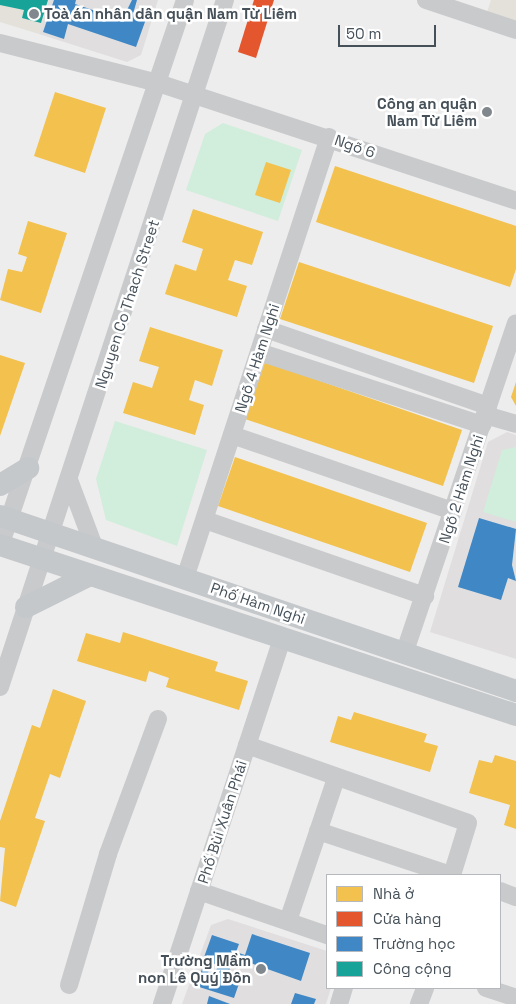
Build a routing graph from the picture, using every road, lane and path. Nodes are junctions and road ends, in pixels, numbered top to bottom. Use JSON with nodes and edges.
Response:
{"nodes":[{"id":1,"x":185,"y":0,"type":"edge"},
{"id":2,"x":225,"y":0,"type":"edge"},
{"id":3,"x":437,"y":2,"type":"edge"},
{"id":4,"x":516,"y":30,"type":"edge"},
{"id":5,"x":0,"y":43,"type":"edge"},
{"id":6,"x":158,"y":83,"type":"junction"},
{"id":7,"x":194,"y":95,"type":"junction"},
{"id":8,"x":329,"y":138,"type":"junction"},
{"id":9,"x":516,"y":201,"type":"edge"},
{"id":10,"x":516,"y":323,"type":"edge"},
{"id":11,"x":266,"y":329,"type":"junction"},
{"id":12,"x":259,"y":352,"type":"junction"},
{"id":13,"x":485,"y":415,"type":"junction"},
{"id":14,"x":516,"y":424,"type":"edge"},
{"id":15,"x":232,"y":435,"type":"junction"},
{"id":16,"x":28,"y":468,"type":"junction"},
{"id":17,"x":69,"y":480,"type":"junction"},
{"id":18,"x":0,"y":485,"type":"edge"},
{"id":19,"x":453,"y":511,"type":"junction"},
{"id":20,"x":5,"y":518,"type":"edge"},
{"id":21,"x":205,"y":520,"type":"junction"},
{"id":22,"x":52,"y":534,"type":"junction"},
{"id":23,"x":0,"y":545,"type":"edge"},
{"id":24,"x":95,"y":549,"type":"junction"},
{"id":25,"x":43,"y":560,"type":"junction"},
{"id":26,"x":88,"y":576,"type":"junction"},
{"id":27,"x":185,"y":578,"type":"junction"},
{"id":28,"x":425,"y":596,"type":"junction"},
{"id":29,"x":26,"y":607,"type":"junction"},
{"id":30,"x":282,"y":640,"type":"junction"},
{"id":31,"x":404,"y":654,"type":"junction"},
{"id":32,"x":0,"y":687,"type":"edge"},
{"id":33,"x":512,"y":690,"type":"edge"},
{"id":34,"x":509,"y":713,"type":"edge"},
{"id":35,"x":158,"y":719,"type":"dead end"},
{"id":36,"x":247,"y":745,"type":"junction"},
{"id":37,"x":336,"y":778,"type":"junction"},
{"id":38,"x":318,"y":831,"type":"junction"},
{"id":39,"x":448,"y":874,"type":"edge"},
{"id":40,"x":451,"y":874,"type":"edge"},
{"id":41,"x":199,"y":891,"type":"junction"},
{"id":42,"x":501,"y":892,"type":"edge"},
{"id":43,"x":516,"y":897,"type":"edge"},
{"id":44,"x":288,"y":921,"type":"junction"},
{"id":45,"x":326,"y":935,"type":"edge"},
{"id":46,"x":69,"y":985,"type":"dead end"},
{"id":47,"x":344,"y":989,"type":"edge"},
{"id":48,"x":425,"y":989,"type":"edge"},
{"id":49,"x":488,"y":989,"type":"edge"},
{"id":50,"x":508,"y":999,"type":"edge"},
{"id":51,"x":162,"y":1004,"type":"edge"},
{"id":52,"x":339,"y":1004,"type":"edge"},
{"id":53,"x":420,"y":1004,"type":"edge"}],
"edges":[{"from":1,"to":6,"type":"street"},
{"from":2,"to":7,"type":"street","name":"Nguyen Co Thach Street"},
{"from":3,"to":4,"type":"street"},
{"from":5,"to":6,"type":"street","name":"Ngõ 6"},
{"from":6,"to":7,"type":"street","name":"Ngõ 6"},
{"from":6,"to":16,"type":"street"},
{"from":7,"to":8,"type":"street","name":"Ngõ 6"},
{"from":7,"to":17,"type":"street","name":"Nguyen Co Thach Street"},
{"from":8,"to":9,"type":"street","name":"Ngõ 6"},
{"from":8,"to":11,"type":"street","name":"Ngõ 4 Hàm Nghi"},
{"from":10,"to":13,"type":"street","name":"Ngõ 2 Hàm Nghi"},
{"from":11,"to":12,"type":"street","name":"Ngõ 4 Hàm Nghi"},
{"from":11,"to":13,"type":"street"},
{"from":12,"to":13,"type":"street"},
{"from":12,"to":15,"type":"street","name":"Ngõ 4 Hàm Nghi"},
{"from":13,"to":14,"type":"street"},
{"from":13,"to":19,"type":"street","name":"Ngõ 2 Hàm Nghi"},
{"from":15,"to":19,"type":"street"},
{"from":15,"to":21,"type":"street","name":"Ngõ 4 Hàm Nghi"},
{"from":16,"to":18,"type":"main road"},
{"from":16,"to":20,"type":"street"},
{"from":17,"to":22,"type":"street","name":"Nguyen Co Thach Street"},
{"from":17,"to":24,"type":"street"},
{"from":19,"to":28,"type":"street","name":"Ngõ 2 Hàm Nghi"},
{"from":20,"to":22,"type":"main road","name":"Phố Hàm Nghi"},
{"from":20,"to":23,"type":"street"},
{"from":21,"to":27,"type":"street","name":"Ngõ 4 Hàm Nghi"},
{"from":21,"to":28,"type":"street"},
{"from":22,"to":24,"type":"main road","name":"Phố Hàm Nghi"},
{"from":22,"to":25,"type":"street","name":"Nguyen Co Thach Street"},
{"from":23,"to":25,"type":"main road","name":"Phố Hàm Nghi"},
{"from":24,"to":27,"type":"main road","name":"Phố Hàm Nghi"},
{"from":25,"to":26,"type":"main road","name":"Phố Hàm Nghi"},
{"from":25,"to":29,"type":"street","name":"Nguyen Co Thach Street"},
{"from":26,"to":29,"type":"main road"},
{"from":26,"to":30,"type":"main road","name":"Phố Hàm Nghi"},
{"from":27,"to":31,"type":"main road","name":"Phố Hàm Nghi"},
{"from":28,"to":31,"type":"street","name":"Ngõ 2 Hàm Nghi"},
{"from":29,"to":32,"type":"street","name":"Nguyen Co Thach Street"},
{"from":30,"to":34,"type":"main road","name":"Phố Hàm Nghi"},
{"from":30,"to":36,"type":"street","name":"Phố Bùi Xuân Phái"},
{"from":31,"to":33,"type":"main road","name":"Phố Hàm Nghi"},
{"from":33,"to":34,"type":"street"},
{"from":35,"to":46,"type":"street"},
{"from":36,"to":37,"type":"street"},
{"from":36,"to":41,"type":"street","name":"Phố Bùi Xuân Phái"},
{"from":37,"to":38,"type":"street"},
{"from":37,"to":40,"type":"street"},
{"from":38,"to":39,"type":"street"},
{"from":38,"to":44,"type":"street"},
{"from":41,"to":44,"type":"street"},
{"from":41,"to":51,"type":"street","name":"Phố Bùi Xuân Phái"},
{"from":42,"to":43,"type":"street"},
{"from":44,"to":45,"type":"street"},
{"from":47,"to":52,"type":"street"},
{"from":48,"to":53,"type":"street"},
{"from":49,"to":50,"type":"street"}]}
